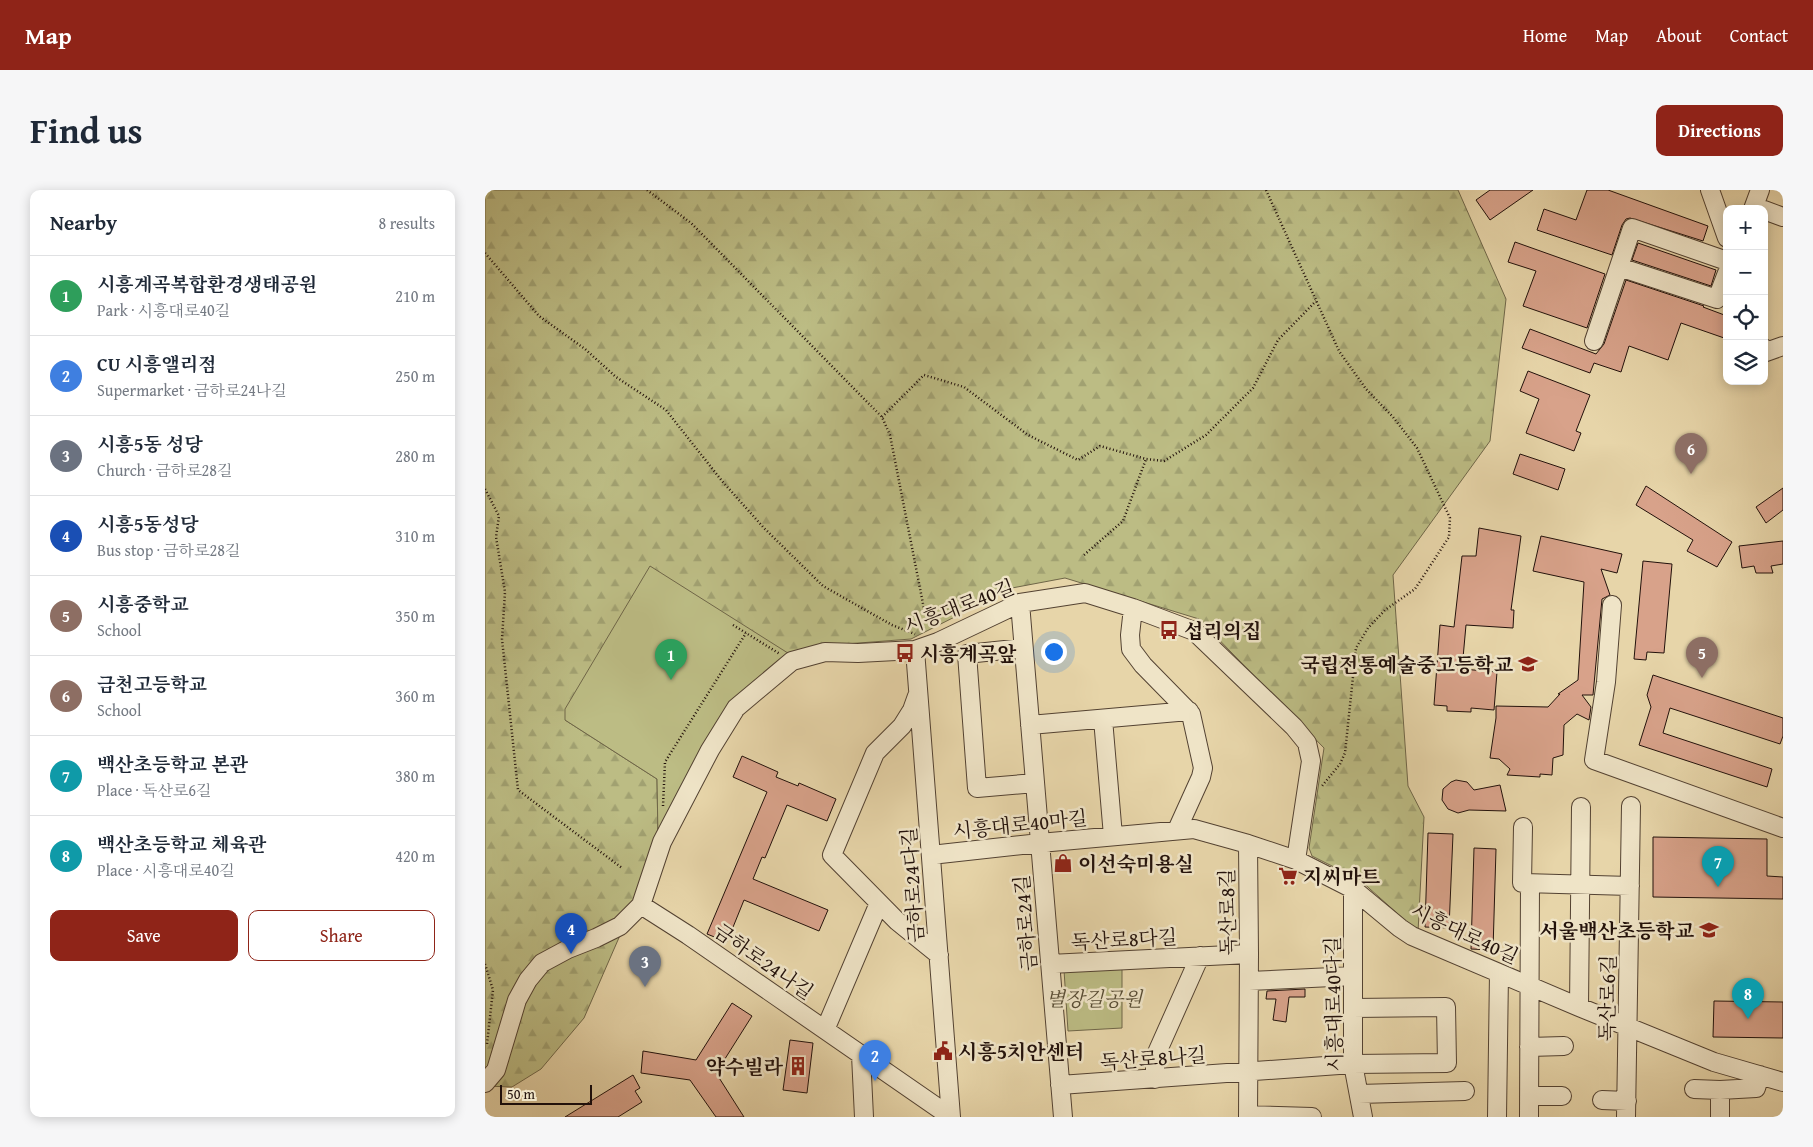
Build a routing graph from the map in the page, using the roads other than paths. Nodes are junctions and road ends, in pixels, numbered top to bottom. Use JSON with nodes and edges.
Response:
{"nodes":[{"id":1,"x":1710,"y":190,"type":"edge"},
{"id":2,"x":1768,"y":210,"type":"edge"},
{"id":3,"x":1783,"y":217,"type":"edge"},
{"id":4,"x":1723,"y":227,"type":"edge"},
{"id":5,"x":1723,"y":260,"type":"edge"},
{"id":6,"x":1619,"y":267,"type":"junction"},
{"id":7,"x":1723,"y":283,"type":"edge"},
{"id":8,"x":1594,"y":341,"type":"dead end"},
{"id":9,"x":1783,"y":346,"type":"edge"},
{"id":10,"x":1768,"y":351,"type":"edge"},
{"id":11,"x":1020,"y":603,"type":"junction"},
{"id":12,"x":1612,"y":605,"type":"dead end"},
{"id":13,"x":1133,"y":608,"type":"junction"},
{"id":14,"x":1023,"y":648,"type":"junction"},
{"id":15,"x":915,"y":650,"type":"junction"},
{"id":16,"x":918,"y":692,"type":"junction"},
{"id":17,"x":1189,"y":712,"type":"junction"},
{"id":18,"x":1103,"y":719,"type":"junction"},
{"id":19,"x":1030,"y":725,"type":"junction"},
{"id":20,"x":1035,"y":783,"type":"junction"},
{"id":21,"x":1631,"y":806,"type":"dead end"},
{"id":22,"x":1581,"y":807,"type":"dead end"},
{"id":23,"x":1523,"y":827,"type":"dead end"},
{"id":24,"x":1783,"y":828,"type":"edge"},
{"id":25,"x":1177,"y":830,"type":"junction"},
{"id":26,"x":1113,"y":836,"type":"junction"},
{"id":27,"x":1040,"y":842,"type":"junction"},
{"id":28,"x":1247,"y":844,"type":"junction"},
{"id":29,"x":931,"y":855,"type":"junction"},
{"id":30,"x":1296,"y":860,"type":"junction"},
{"id":31,"x":1530,"y":884,"type":"junction"},
{"id":32,"x":1580,"y":884,"type":"junction"},
{"id":33,"x":1630,"y":886,"type":"junction"},
{"id":34,"x":1353,"y":889,"type":"junction"},
{"id":35,"x":879,"y":903,"type":"junction"},
{"id":36,"x":641,"y":905,"type":"junction"},
{"id":37,"x":1249,"y":954,"type":"junction"},
{"id":38,"x":939,"y":955,"type":"junction"},
{"id":39,"x":1200,"y":956,"type":"junction"},
{"id":40,"x":1050,"y":964,"type":"junction"},
{"id":41,"x":1499,"y":973,"type":"junction"},
{"id":42,"x":1353,"y":976,"type":"junction"},
{"id":43,"x":1249,"y":981,"type":"junction"},
{"id":44,"x":1529,"y":986,"type":"junction"},
{"id":45,"x":1579,"y":1007,"type":"junction"},
{"id":46,"x":1353,"y":1008,"type":"junction"},
{"id":47,"x":1628,"y":1026,"type":"junction"},
{"id":48,"x":825,"y":1030,"type":"junction"},
{"id":49,"x":1564,"y":1046,"type":"dead end"},
{"id":50,"x":1529,"y":1047,"type":"junction"},
{"id":51,"x":861,"y":1055,"type":"junction"},
{"id":52,"x":1353,"y":1064,"type":"junction"},
{"id":53,"x":1249,"y":1072,"type":"junction"},
{"id":54,"x":1760,"y":1075,"type":"junction"},
{"id":55,"x":1155,"y":1079,"type":"junction"},
{"id":56,"x":1783,"y":1082,"type":"edge"},
{"id":57,"x":485,"y":1083,"type":"edge"},
{"id":58,"x":1061,"y":1085,"type":"junction"},
{"id":59,"x":1694,"y":1089,"type":"dead end"},
{"id":60,"x":1465,"y":1090,"type":"dead end"},
{"id":61,"x":1720,"y":1090,"type":"junction"},
{"id":62,"x":1359,"y":1094,"type":"junction"},
{"id":63,"x":1529,"y":1096,"type":"junction"},
{"id":64,"x":1562,"y":1096,"type":"dead end"},
{"id":65,"x":1602,"y":1100,"type":"dead end"},
{"id":66,"x":1627,"y":1109,"type":"edge"},
{"id":67,"x":1248,"y":1116,"type":"edge"},
{"id":68,"x":864,"y":1117,"type":"edge"},
{"id":69,"x":951,"y":1117,"type":"edge"},
{"id":70,"x":1063,"y":1117,"type":"edge"},
{"id":71,"x":1312,"y":1117,"type":"edge"},
{"id":72,"x":1363,"y":1117,"type":"edge"},
{"id":73,"x":1497,"y":1117,"type":"edge"},
{"id":74,"x":1529,"y":1117,"type":"edge"},
{"id":75,"x":1719,"y":1117,"type":"edge"}],
"edges":[{"from":1,"to":4,"type":"street"},
{"from":2,"to":3,"type":"street"},
{"from":5,"to":6,"type":"street"},
{"from":6,"to":7,"type":"street"},
{"from":6,"to":8,"type":"street"},
{"from":9,"to":10,"type":"street"},
{"from":11,"to":13,"type":"street","name":"시흥대로40길"},
{"from":11,"to":14,"type":"street","name":"금하로24길"},
{"from":11,"to":15,"type":"street","name":"시흥대로40길"},
{"from":12,"to":24,"type":"street"},
{"from":13,"to":17,"type":"street"},
{"from":13,"to":30,"type":"street","name":"시흥대로40길"},
{"from":14,"to":19,"type":"street","name":"금하로24길"},
{"from":14,"to":20,"type":"street"},
{"from":15,"to":16,"type":"street","name":"금하로24다길"},
{"from":15,"to":36,"type":"street","name":"시흥대로40길"},
{"from":16,"to":29,"type":"street","name":"금하로24다길"},
{"from":16,"to":35,"type":"street"},
{"from":17,"to":18,"type":"street"},
{"from":17,"to":25,"type":"street"},
{"from":18,"to":19,"type":"street"},
{"from":18,"to":26,"type":"street","name":"시흥대로40마길"},
{"from":19,"to":20,"type":"street","name":"금하로24길"},
{"from":20,"to":27,"type":"street","name":"금하로24길"},
{"from":21,"to":33,"type":"street","name":"독산로6길"},
{"from":22,"to":32,"type":"street"},
{"from":23,"to":31,"type":"street","name":"시흥대로40길"},
{"from":25,"to":26,"type":"street","name":"시흥대로40마길"},
{"from":25,"to":28,"type":"street","name":"시흥대로40마길"},
{"from":26,"to":27,"type":"street","name":"시흥대로40마길"},
{"from":27,"to":29,"type":"street","name":"시흥대로40마길"},
{"from":27,"to":40,"type":"street","name":"금하로24길"},
{"from":28,"to":30,"type":"street","name":"시흥대로40마길"},
{"from":28,"to":37,"type":"street","name":"독산로8길"},
{"from":29,"to":38,"type":"street","name":"금하로24다길"},
{"from":30,"to":34,"type":"street","name":"시흥대로40길"},
{"from":31,"to":32,"type":"street"},
{"from":31,"to":44,"type":"street","name":"시흥대로40길"},
{"from":32,"to":33,"type":"street"},
{"from":32,"to":45,"type":"street"},
{"from":33,"to":47,"type":"street","name":"독산로6길"},
{"from":34,"to":41,"type":"street","name":"시흥대로40길"},
{"from":34,"to":42,"type":"street","name":"시흥대로40다길"},
{"from":35,"to":38,"type":"street"},
{"from":35,"to":48,"type":"street"},
{"from":36,"to":48,"type":"street","name":"금하로24나길"},
{"from":36,"to":57,"type":"street"},
{"from":37,"to":39,"type":"street","name":"독산로8다길"},
{"from":37,"to":43,"type":"street","name":"독산로8길"},
{"from":38,"to":69,"type":"street","name":"금하로24다길"},
{"from":39,"to":40,"type":"street","name":"독산로8다길"},
{"from":39,"to":55,"type":"street","name":"독산로8다길"},
{"from":40,"to":58,"type":"street","name":"금하로24길"},
{"from":41,"to":44,"type":"street","name":"시흥대로40길"},
{"from":41,"to":73,"type":"street"},
{"from":42,"to":43,"type":"street","name":"독산로8길"},
{"from":42,"to":46,"type":"street","name":"시흥대로40다길"},
{"from":43,"to":53,"type":"street","name":"독산로8길"},
{"from":44,"to":45,"type":"street","name":"시흥대로40길"},
{"from":44,"to":50,"type":"street"},
{"from":45,"to":47,"type":"street","name":"시흥대로40길"},
{"from":46,"to":52,"type":"street","name":"시흥대로40다길"},
{"from":46,"to":52,"type":"street"},
{"from":47,"to":54,"type":"street","name":"시흥대로40길"},
{"from":47,"to":66,"type":"street","name":"독산로6길"},
{"from":48,"to":51,"type":"street","name":"금하로24나길"},
{"from":49,"to":50,"type":"street"},
{"from":50,"to":63,"type":"street"},
{"from":51,"to":68,"type":"street"},
{"from":51,"to":69,"type":"street","name":"금하로24나길"},
{"from":52,"to":53,"type":"street"},
{"from":52,"to":62,"type":"street","name":"시흥대로40다길"},
{"from":53,"to":55,"type":"street","name":"독산로8나길"},
{"from":53,"to":67,"type":"street","name":"독산로8길"},
{"from":54,"to":56,"type":"street","name":"시흥대로40길"},
{"from":54,"to":61,"type":"street"},
{"from":55,"to":58,"type":"street","name":"독산로8나길"},
{"from":58,"to":70,"type":"street","name":"금하로24길"},
{"from":59,"to":61,"type":"street"},
{"from":60,"to":62,"type":"street"},
{"from":61,"to":75,"type":"street"},
{"from":62,"to":72,"type":"street","name":"시흥대로40다길"},
{"from":63,"to":64,"type":"street"},
{"from":63,"to":74,"type":"street"},
{"from":65,"to":66,"type":"street","name":"독산로6길"},
{"from":67,"to":71,"type":"street","name":"독산로8길"}]}
